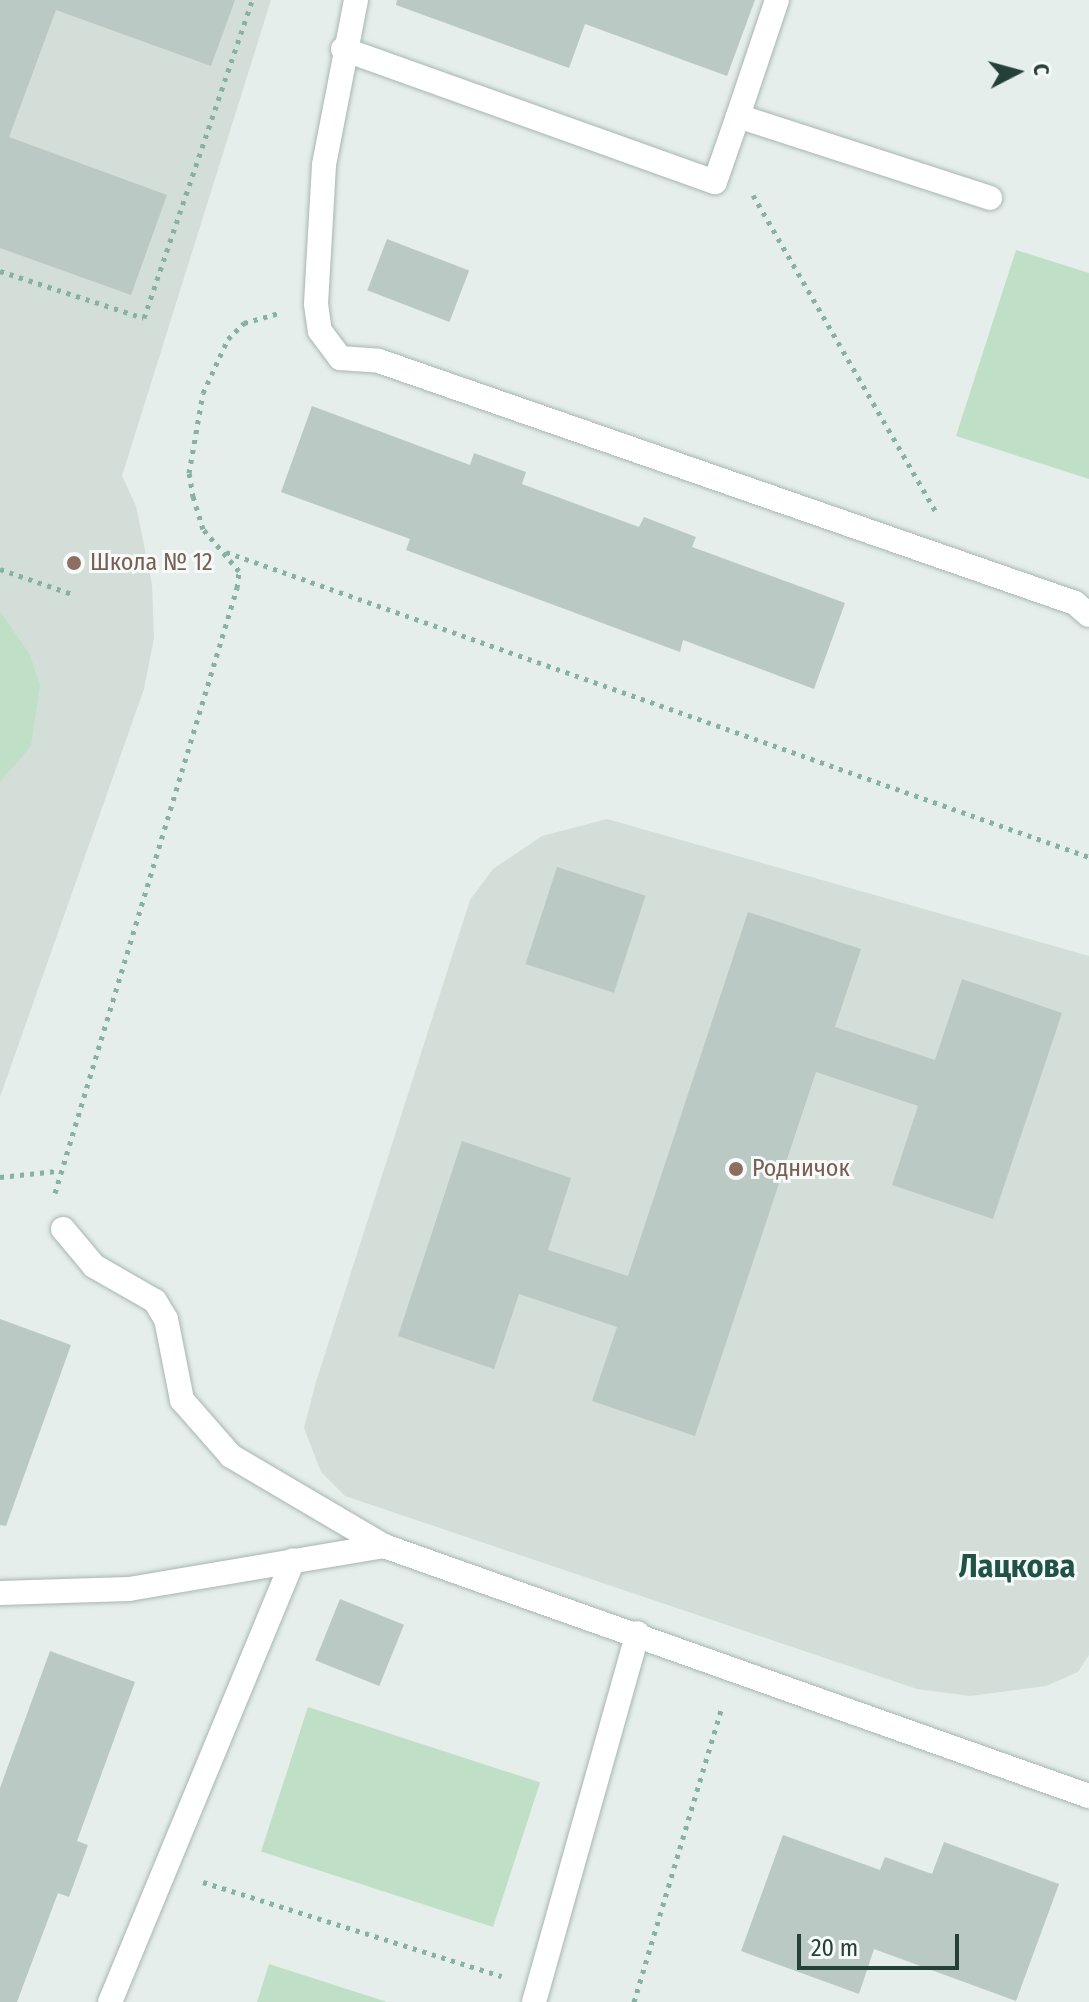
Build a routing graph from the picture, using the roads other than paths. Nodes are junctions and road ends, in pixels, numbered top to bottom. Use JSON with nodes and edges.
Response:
{"nodes":[{"id":1,"x":356,"y":0,"type":"edge"},
{"id":2,"x":777,"y":0,"type":"edge"},
{"id":3,"x":343,"y":49,"type":"junction"},
{"id":4,"x":738,"y":116,"type":"junction"},
{"id":5,"x":990,"y":198,"type":"dead end"},
{"id":6,"x":1089,"y":615,"type":"edge"},
{"id":7,"x":63,"y":1229,"type":"road end"},
{"id":8,"x":384,"y":1546,"type":"junction"},
{"id":9,"x":293,"y":1560,"type":"junction"},
{"id":10,"x":0,"y":1580,"type":"edge"},
{"id":11,"x":25,"y":1589,"type":"junction"},
{"id":12,"x":0,"y":1593,"type":"edge"},
{"id":13,"x":638,"y":1633,"type":"junction"},
{"id":14,"x":1089,"y":1796,"type":"edge"},
{"id":15,"x":536,"y":1995,"type":"edge"},
{"id":16,"x":110,"y":2002,"type":"edge"}],
"edges":[{"from":1,"to":3,"type":"lane"},
{"from":2,"to":4,"type":"lane"},
{"from":3,"to":4,"type":"lane"},
{"from":3,"to":6,"type":"lane"},
{"from":4,"to":5,"type":"lane"},
{"from":7,"to":8,"type":"lane"},
{"from":8,"to":9,"type":"lane"},
{"from":8,"to":13,"type":"lane"},
{"from":9,"to":11,"type":"lane"},
{"from":9,"to":16,"type":"lane"},
{"from":10,"to":11,"type":"lane"},
{"from":11,"to":12,"type":"lane"},
{"from":13,"to":14,"type":"lane"},
{"from":13,"to":15,"type":"lane"}]}
